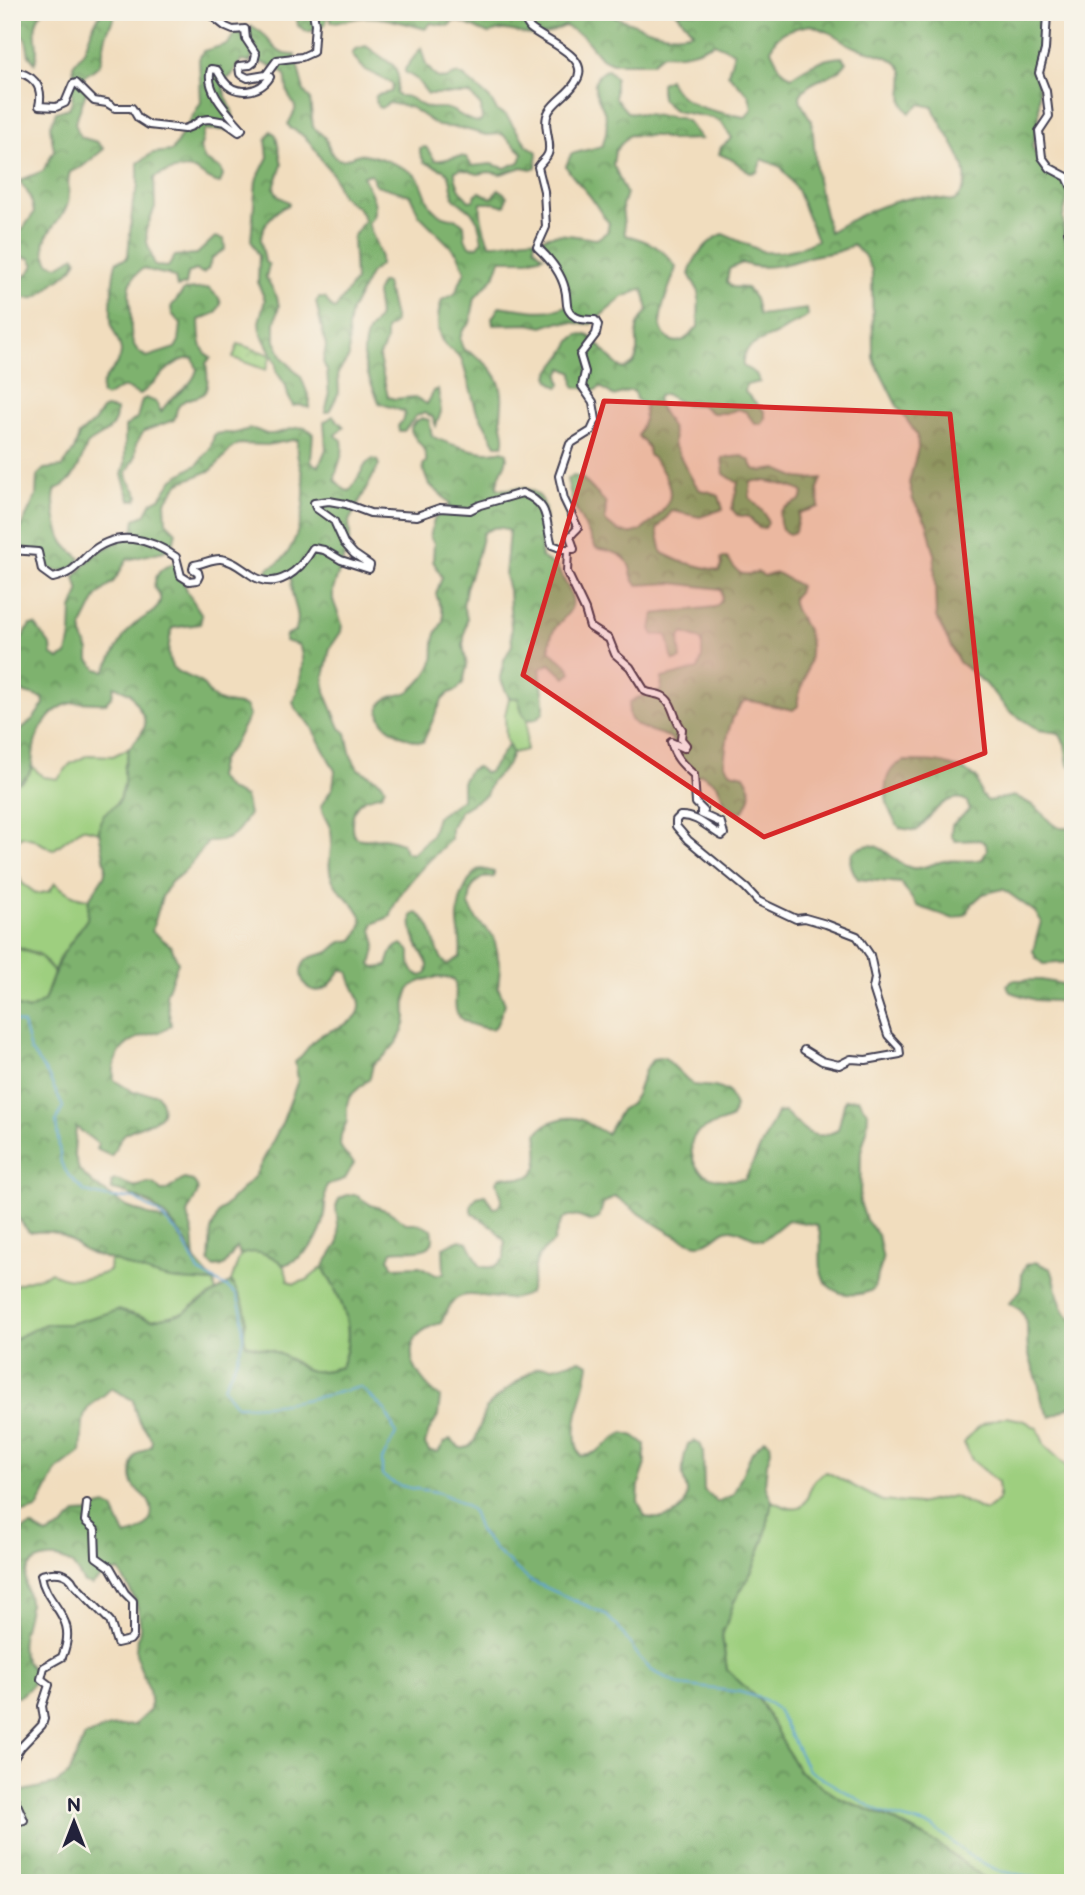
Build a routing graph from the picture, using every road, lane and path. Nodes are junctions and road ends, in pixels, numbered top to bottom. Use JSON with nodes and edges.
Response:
{"nodes":[{"id":1,"x":207,"y":12,"type":"edge"},
{"id":2,"x":313,"y":12,"type":"edge"},
{"id":3,"x":528,"y":12,"type":"edge"},
{"id":4,"x":1047,"y":12,"type":"edge"},
{"id":5,"x":12,"y":71,"type":"edge"},
{"id":6,"x":267,"y":74,"type":"junction"},
{"id":7,"x":1073,"y":190,"type":"edge"},
{"id":8,"x":1073,"y":200,"type":"edge"},
{"id":9,"x":1073,"y":245,"type":"edge"},
{"id":10,"x":12,"y":550,"type":"edge"},
{"id":11,"x":568,"y":550,"type":"junction"},
{"id":12,"x":804,"y":1050,"type":"dead end"},
{"id":13,"x":87,"y":1503,"type":"dead end"},
{"id":14,"x":12,"y":1761,"type":"edge"},
{"id":15,"x":12,"y":1793,"type":"edge"},
{"id":16,"x":12,"y":1814,"type":"edge"}],
"edges":[{"from":1,"to":6,"type":"street"},
{"from":2,"to":6,"type":"street"},
{"from":3,"to":11,"type":"street"},
{"from":4,"to":7,"type":"street"},
{"from":5,"to":6,"type":"street"},
{"from":8,"to":9,"type":"street"},
{"from":10,"to":11,"type":"street"},
{"from":11,"to":12,"type":"street"},
{"from":13,"to":14,"type":"street"},
{"from":15,"to":16,"type":"street"}]}
